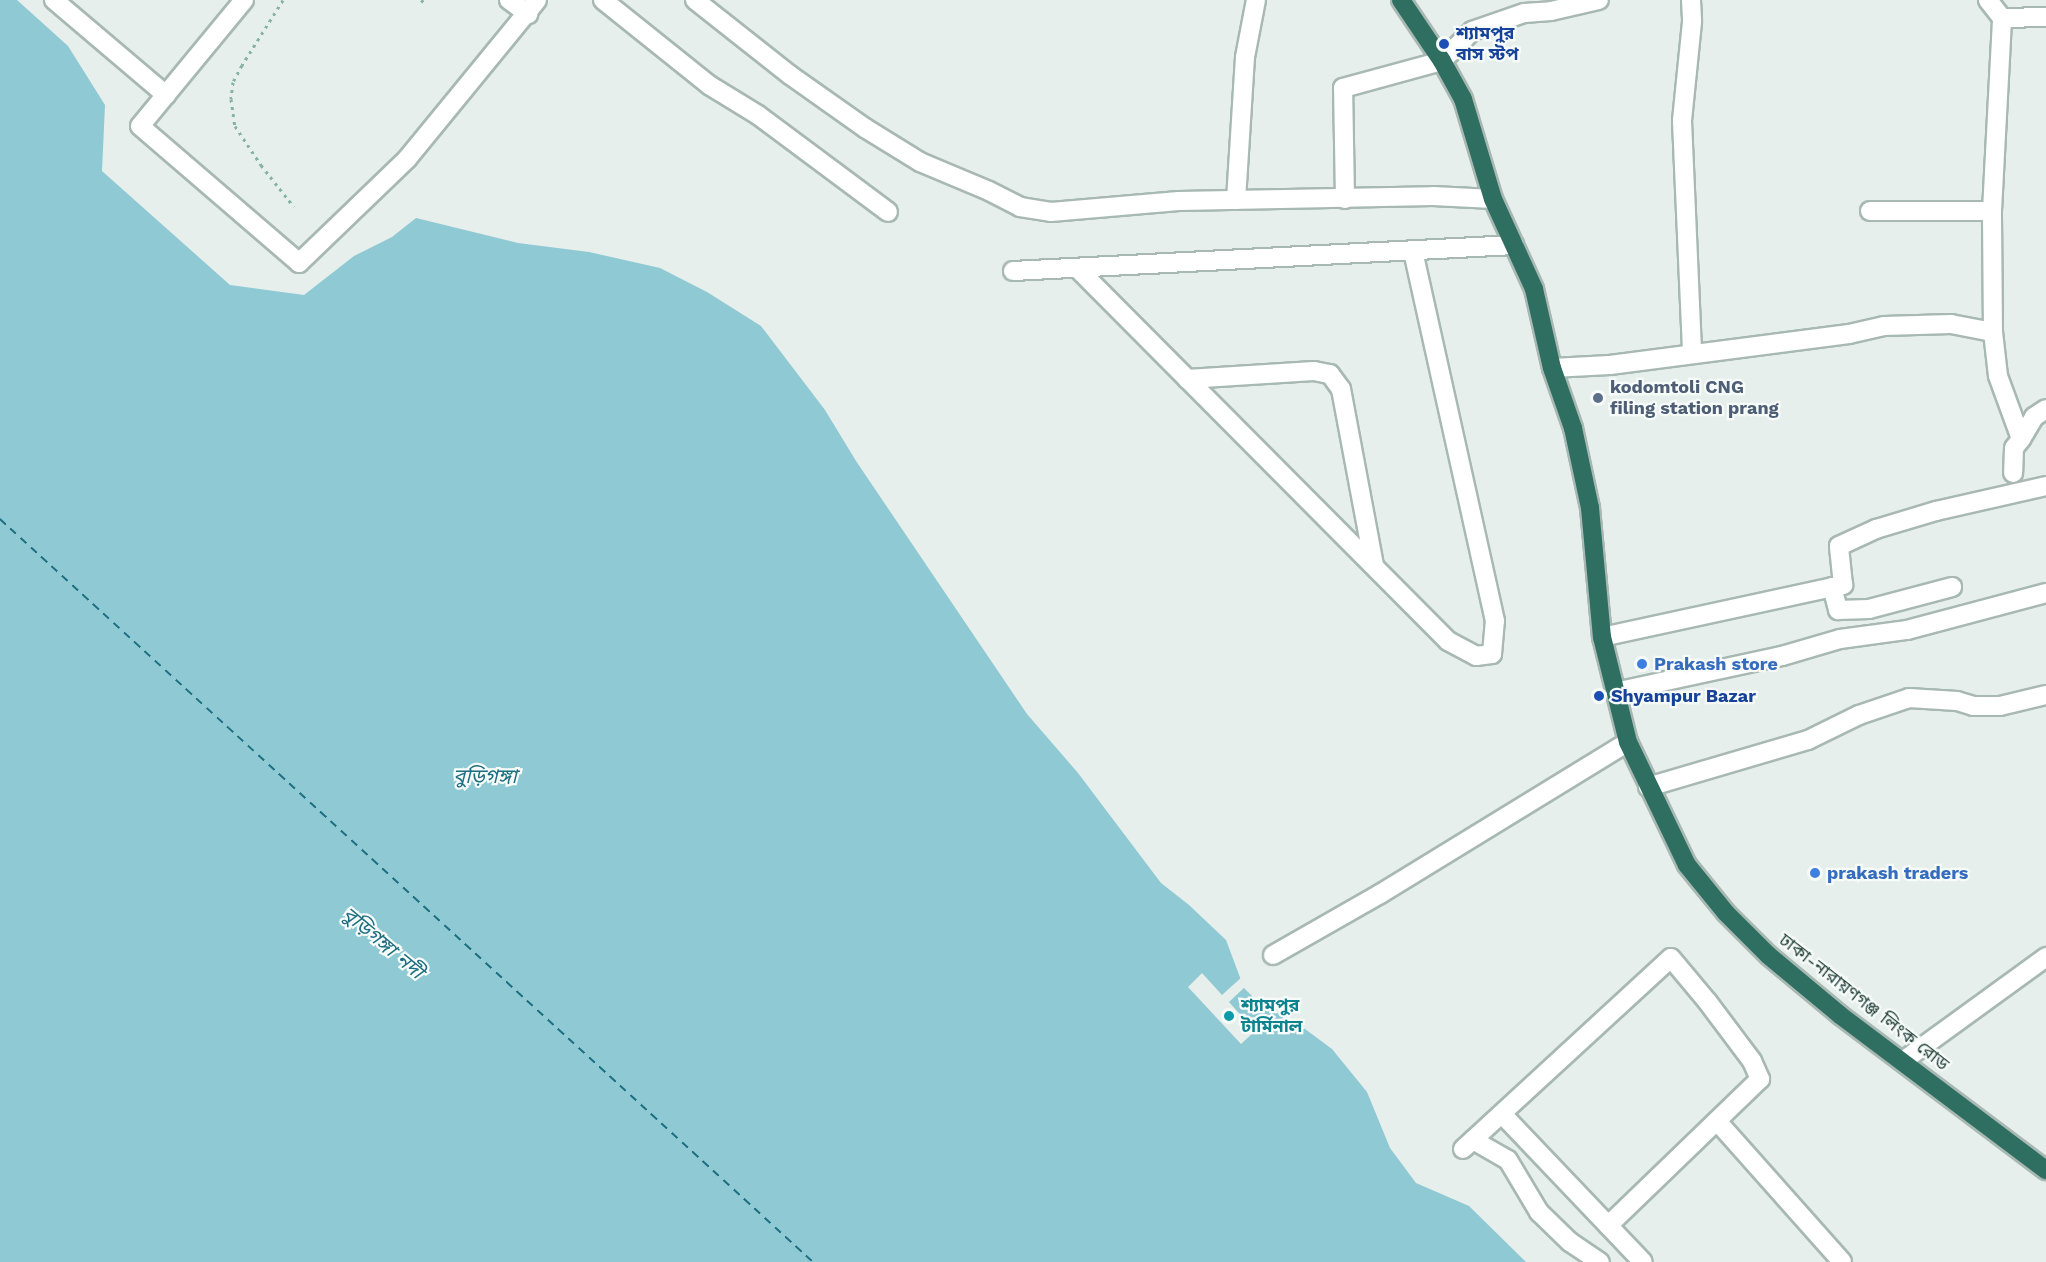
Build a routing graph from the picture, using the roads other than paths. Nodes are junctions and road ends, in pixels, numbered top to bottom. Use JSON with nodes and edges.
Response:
{"nodes":[{"id":1,"x":54,"y":0,"type":"edge"},
{"id":2,"x":244,"y":0,"type":"edge"},
{"id":3,"x":509,"y":0,"type":"edge"},
{"id":4,"x":603,"y":0,"type":"edge"},
{"id":5,"x":695,"y":0,"type":"edge"},
{"id":6,"x":1256,"y":0,"type":"edge"},
{"id":7,"x":1401,"y":0,"type":"edge"},
{"id":8,"x":1599,"y":0,"type":"edge"},
{"id":9,"x":1691,"y":0,"type":"edge"},
{"id":10,"x":1988,"y":0,"type":"edge"},
{"id":11,"x":1524,"y":6,"type":"edge"},
{"id":12,"x":533,"y":7,"type":"edge"},
{"id":13,"x":2046,"y":17,"type":"edge"},
{"id":14,"x":2002,"y":18,"type":"junction"},
{"id":15,"x":1442,"y":61,"type":"junction"},
{"id":16,"x":166,"y":95,"type":"junction"},
{"id":17,"x":1345,"y":199,"type":"junction"},
{"id":18,"x":1493,"y":199,"type":"junction"},
{"id":19,"x":1236,"y":200,"type":"junction"},
{"id":20,"x":1870,"y":211,"type":"dead end"},
{"id":21,"x":1992,"y":211,"type":"junction"},
{"id":22,"x":888,"y":212,"type":"dead end"},
{"id":23,"x":1514,"y":245,"type":"junction"},
{"id":24,"x":1413,"y":250,"type":"junction"},
{"id":25,"x":1077,"y":268,"type":"junction"},
{"id":26,"x":1013,"y":271,"type":"dead end"},
{"id":27,"x":1993,"y":332,"type":"junction"},
{"id":28,"x":1692,"y":353,"type":"junction"},
{"id":29,"x":1552,"y":368,"type":"junction"},
{"id":30,"x":1187,"y":379,"type":"junction"},
{"id":31,"x":2046,"y":409,"type":"edge"},
{"id":32,"x":2021,"y":439,"type":"junction"},
{"id":33,"x":2013,"y":473,"type":"dead end"},
{"id":34,"x":2046,"y":486,"type":"edge"},
{"id":35,"x":1374,"y":565,"type":"junction"},
{"id":36,"x":1832,"y":587,"type":"junction"},
{"id":37,"x":1952,"y":587,"type":"dead end"},
{"id":38,"x":2046,"y":593,"type":"edge"},
{"id":39,"x":1602,"y":638,"type":"junction"},
{"id":40,"x":1615,"y":692,"type":"junction"},
{"id":41,"x":2046,"y":695,"type":"edge"},
{"id":42,"x":1628,"y":742,"type":"junction"},
{"id":43,"x":1648,"y":787,"type":"junction"},
{"id":44,"x":1273,"y":955,"type":"dead end"},
{"id":45,"x":2046,"y":957,"type":"edge"},
{"id":46,"x":1903,"y":1061,"type":"junction"},
{"id":47,"x":1502,"y":1114,"type":"junction"},
{"id":48,"x":1717,"y":1121,"type":"junction"},
{"id":49,"x":2046,"y":1170,"type":"edge"},
{"id":50,"x":1608,"y":1226,"type":"junction"},
{"id":51,"x":1836,"y":1259,"type":"edge"},
{"id":52,"x":1600,"y":1262,"type":"edge"},
{"id":53,"x":1643,"y":1262,"type":"edge"}],
"edges":[{"from":1,"to":16,"type":"street"},
{"from":2,"to":16,"type":"street"},
{"from":3,"to":12,"type":"street"},
{"from":4,"to":22,"type":"street"},
{"from":5,"to":19,"type":"street"},
{"from":6,"to":19,"type":"street"},
{"from":7,"to":15,"type":"highway","name":"ঢাকা-নারায়ণগঞ্জ লিংক রোড"},
{"from":8,"to":11,"type":"street"},
{"from":9,"to":28,"type":"street"},
{"from":10,"to":14,"type":"street"},
{"from":11,"to":15,"type":"street"},
{"from":12,"to":16,"type":"street"},
{"from":13,"to":14,"type":"street"},
{"from":14,"to":21,"type":"street"},
{"from":15,"to":17,"type":"street"},
{"from":15,"to":18,"type":"highway","name":"ঢাকা-নারায়ণগঞ্জ লিংক রোড"},
{"from":17,"to":18,"type":"street"},
{"from":17,"to":19,"type":"street"},
{"from":18,"to":23,"type":"highway","name":"ঢাকা-নারায়ণগঞ্জ লিংক রোড"},
{"from":20,"to":21,"type":"street"},
{"from":21,"to":27,"type":"street"},
{"from":23,"to":24,"type":"street"},
{"from":23,"to":29,"type":"highway","name":"ঢাকা-নারায়ণগঞ্জ লিংক রোড"},
{"from":24,"to":25,"type":"street"},
{"from":24,"to":35,"type":"street"},
{"from":25,"to":26,"type":"street"},
{"from":25,"to":30,"type":"street"},
{"from":27,"to":28,"type":"street"},
{"from":27,"to":32,"type":"street"},
{"from":28,"to":29,"type":"street"},
{"from":29,"to":39,"type":"highway","name":"ঢাকা-নারায়ণগঞ্জ লিংক রোড"},
{"from":30,"to":35,"type":"street"},
{"from":30,"to":35,"type":"street"},
{"from":31,"to":32,"type":"street"},
{"from":32,"to":33,"type":"street"},
{"from":34,"to":36,"type":"street"},
{"from":36,"to":37,"type":"street"},
{"from":36,"to":39,"type":"street"},
{"from":38,"to":40,"type":"street"},
{"from":39,"to":40,"type":"highway","name":"ঢাকা-নারায়ণগঞ্জ লিংক রোড"},
{"from":40,"to":42,"type":"highway","name":"ঢাকা-নারায়ণগঞ্জ লিংক রোড"},
{"from":41,"to":43,"type":"street"},
{"from":42,"to":43,"type":"highway","name":"ঢাকা-নারায়ণগঞ্জ লিংক রোড"},
{"from":42,"to":44,"type":"street"},
{"from":43,"to":46,"type":"highway","name":"ঢাকা-নারায়ণগঞ্জ লিংক রোড"},
{"from":45,"to":46,"type":"street"},
{"from":46,"to":49,"type":"highway","name":"ঢাকা-নারায়ণগঞ্জ লিংক রোড"},
{"from":47,"to":48,"type":"street"},
{"from":47,"to":50,"type":"street"},
{"from":47,"to":52,"type":"street"},
{"from":48,"to":50,"type":"street"},
{"from":48,"to":51,"type":"street"},
{"from":50,"to":53,"type":"street"}]}
